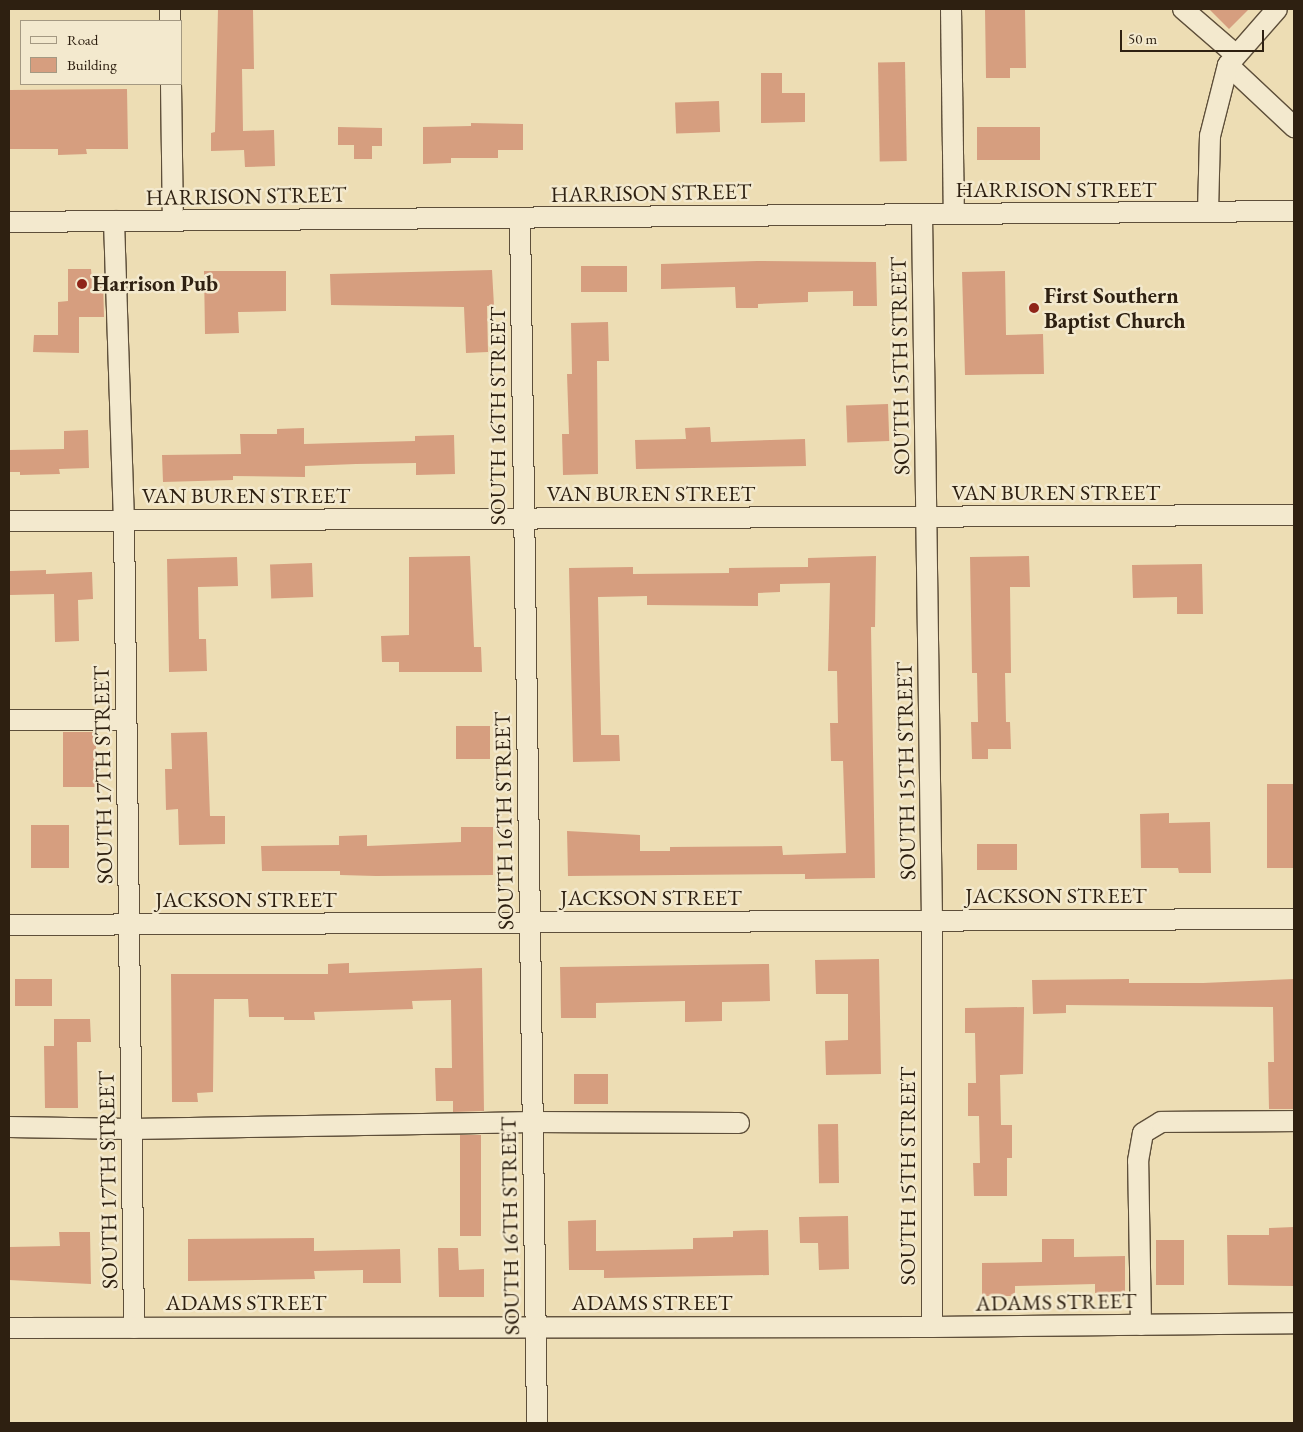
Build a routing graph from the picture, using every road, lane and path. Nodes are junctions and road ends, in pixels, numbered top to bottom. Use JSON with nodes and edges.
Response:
{"nodes":[{"id":1,"x":951,"y":9,"type":"edge"},
{"id":2,"x":1183,"y":9,"type":"edge"},
{"id":3,"x":1278,"y":9,"type":"edge"},
{"id":4,"x":1232,"y":60,"type":"junction"},
{"id":5,"x":171,"y":85,"type":"edge"},
{"id":6,"x":1294,"y":128,"type":"edge"},
{"id":7,"x":1294,"y":211,"type":"edge"},
{"id":8,"x":1208,"y":212,"type":"junction"},
{"id":9,"x":922,"y":214,"type":"junction"},
{"id":10,"x":954,"y":214,"type":"junction"},
{"id":11,"x":520,"y":218,"type":"junction"},
{"id":12,"x":114,"y":221,"type":"junction"},
{"id":13,"x":173,"y":221,"type":"junction"},
{"id":14,"x":9,"y":222,"type":"edge"},
{"id":15,"x":1294,"y":515,"type":"edge"},
{"id":16,"x":925,"y":517,"type":"junction"},
{"id":17,"x":523,"y":518,"type":"junction"},
{"id":18,"x":9,"y":521,"type":"edge"},
{"id":19,"x":124,"y":521,"type":"junction"},
{"id":20,"x":9,"y":720,"type":"edge"},
{"id":21,"x":126,"y":720,"type":"junction"},
{"id":22,"x":1294,"y":919,"type":"edge"},
{"id":23,"x":932,"y":920,"type":"junction"},
{"id":24,"x":529,"y":922,"type":"junction"},
{"id":25,"x":128,"y":924,"type":"junction"},
{"id":26,"x":9,"y":925,"type":"edge"},
{"id":27,"x":1294,"y":1121,"type":"edge"},
{"id":28,"x":532,"y":1122,"type":"junction"},
{"id":29,"x":739,"y":1123,"type":"dead end"},
{"id":30,"x":9,"y":1127,"type":"edge"},
{"id":31,"x":131,"y":1129,"type":"junction"},
{"id":32,"x":1294,"y":1323,"type":"edge"},
{"id":33,"x":1140,"y":1325,"type":"junction"},
{"id":34,"x":535,"y":1326,"type":"junction"},
{"id":35,"x":932,"y":1327,"type":"junction"},
{"id":36,"x":9,"y":1328,"type":"edge"},
{"id":37,"x":134,"y":1328,"type":"junction"},
{"id":38,"x":536,"y":1423,"type":"edge"}],
"edges":[{"from":1,"to":10,"type":"street"},
{"from":2,"to":4,"type":"street"},
{"from":3,"to":4,"type":"street"},
{"from":4,"to":6,"type":"street"},
{"from":4,"to":8,"type":"street"},
{"from":5,"to":13,"type":"street"},
{"from":7,"to":8,"type":"street","name":"HARRISON STREET"},
{"from":8,"to":10,"type":"street","name":"HARRISON STREET"},
{"from":9,"to":10,"type":"street","name":"HARRISON STREET"},
{"from":9,"to":11,"type":"street","name":"HARRISON STREET"},
{"from":9,"to":16,"type":"street","name":"SOUTH 15TH STREET"},
{"from":11,"to":13,"type":"street","name":"HARRISON STREET"},
{"from":11,"to":17,"type":"street","name":"SOUTH 16TH STREET"},
{"from":12,"to":13,"type":"street","name":"HARRISON STREET"},
{"from":12,"to":14,"type":"street","name":"HARRISON STREET"},
{"from":12,"to":19,"type":"street","name":"SOUTH 17TH STREET"},
{"from":15,"to":16,"type":"street","name":"VAN BUREN STREET"},
{"from":16,"to":17,"type":"street","name":"VAN BUREN STREET"},
{"from":16,"to":23,"type":"street","name":"SOUTH 15TH STREET"},
{"from":17,"to":19,"type":"street","name":"VAN BUREN STREET"},
{"from":17,"to":24,"type":"street","name":"SOUTH 16TH STREET"},
{"from":18,"to":19,"type":"street","name":"VAN BUREN STREET"},
{"from":19,"to":21,"type":"street","name":"SOUTH 17TH STREET"},
{"from":20,"to":21,"type":"street"},
{"from":21,"to":25,"type":"street","name":"SOUTH 17TH STREET"},
{"from":22,"to":23,"type":"street","name":"JACKSON STREET"},
{"from":23,"to":24,"type":"street","name":"JACKSON STREET"},
{"from":23,"to":35,"type":"street","name":"SOUTH 15TH STREET"},
{"from":24,"to":25,"type":"street","name":"JACKSON STREET"},
{"from":24,"to":28,"type":"street","name":"SOUTH 16TH STREET"},
{"from":25,"to":26,"type":"street","name":"JACKSON STREET"},
{"from":25,"to":31,"type":"street","name":"SOUTH 17TH STREET"},
{"from":27,"to":33,"type":"street"},
{"from":28,"to":29,"type":"street"},
{"from":28,"to":31,"type":"street"},
{"from":28,"to":34,"type":"street","name":"SOUTH 16TH STREET"},
{"from":30,"to":31,"type":"street"},
{"from":31,"to":37,"type":"street","name":"SOUTH 17TH STREET"},
{"from":32,"to":33,"type":"street","name":"ADAMS STREET"},
{"from":33,"to":35,"type":"street","name":"ADAMS STREET"},
{"from":34,"to":35,"type":"street","name":"ADAMS STREET"},
{"from":34,"to":37,"type":"street","name":"ADAMS STREET"},
{"from":34,"to":38,"type":"street","name":"SOUTH 16TH STREET"},
{"from":36,"to":37,"type":"street","name":"ADAMS STREET"}]}
